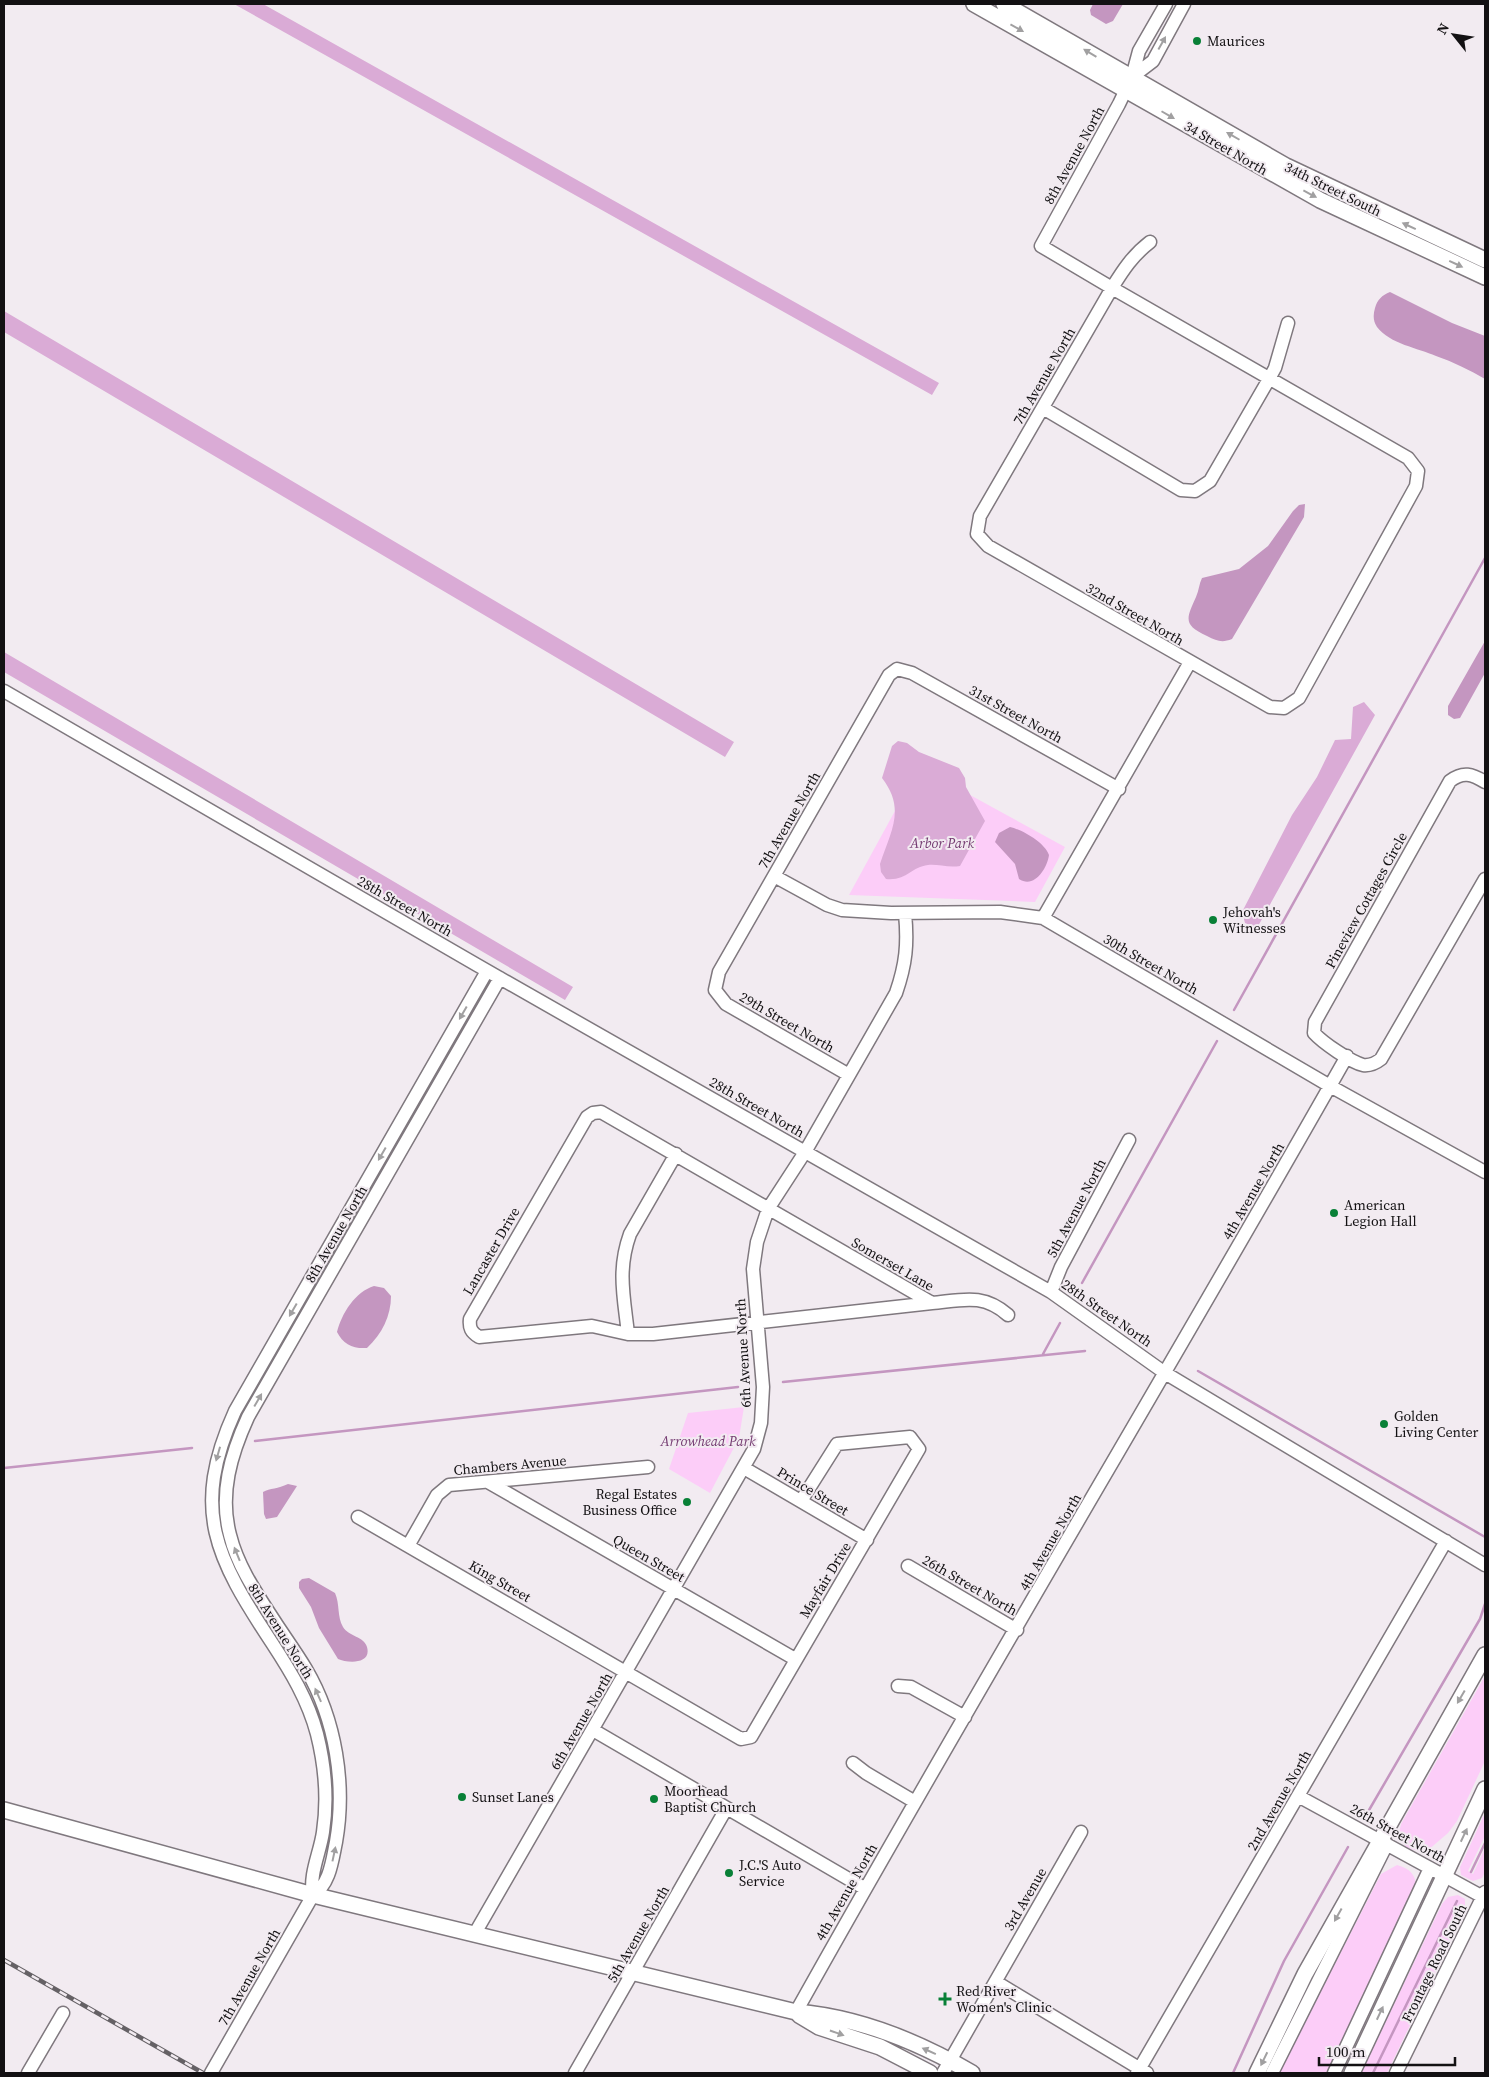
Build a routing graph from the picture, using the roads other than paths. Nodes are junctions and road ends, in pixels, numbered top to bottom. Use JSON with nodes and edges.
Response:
{"nodes":[{"id":1,"x":974,"y":4,"type":"edge"},
{"id":2,"x":1004,"y":4,"type":"edge"},
{"id":3,"x":1166,"y":4,"type":"edge"},
{"id":4,"x":1184,"y":4,"type":"edge"},
{"id":5,"x":1129,"y":84,"type":"junction"},
{"id":6,"x":1150,"y":242,"type":"dead end"},
{"id":7,"x":1485,"y":260,"type":"edge"},
{"id":8,"x":1485,"y":277,"type":"edge"},
{"id":9,"x":1112,"y":288,"type":"junction"},
{"id":10,"x":1288,"y":323,"type":"dead end"},
{"id":11,"x":1269,"y":379,"type":"junction"},
{"id":12,"x":1043,"y":408,"type":"junction"},
{"id":13,"x":977,"y":534,"type":"joint"},
{"id":14,"x":1190,"y":662,"type":"junction"},
{"id":15,"x":897,"y":669,"type":"joint"},
{"id":16,"x":4,"y":691,"type":"edge"},
{"id":17,"x":1485,"y":782,"type":"edge"},
{"id":18,"x":1119,"y":789,"type":"junction"},
{"id":19,"x":774,"y":876,"type":"junction"},
{"id":20,"x":1485,"y":879,"type":"edge"},
{"id":21,"x":904,"y":913,"type":"junction"},
{"id":22,"x":1042,"y":918,"type":"junction"},
{"id":23,"x":488,"y":971,"type":"junction"},
{"id":24,"x":500,"y":978,"type":"junction"},
{"id":25,"x":715,"y":990,"type":"joint"},
{"id":26,"x":1347,"y":1056,"type":"junction"},
{"id":27,"x":849,"y":1075,"type":"junction"},
{"id":28,"x":1330,"y":1086,"type":"junction"},
{"id":29,"x":1129,"y":1140,"type":"dead end"},
{"id":30,"x":805,"y":1152,"type":"junction"},
{"id":31,"x":676,"y":1154,"type":"junction"},
{"id":32,"x":1485,"y":1172,"type":"edge"},
{"id":33,"x":768,"y":1209,"type":"junction"},
{"id":34,"x":1050,"y":1292,"type":"junction"},
{"id":35,"x":932,"y":1303,"type":"junction"},
{"id":36,"x":1008,"y":1315,"type":"dead end"},
{"id":37,"x":758,"y":1324,"type":"junction"},
{"id":38,"x":628,"y":1334,"type":"junction"},
{"id":39,"x":1165,"y":1373,"type":"junction"},
{"id":40,"x":648,"y":1468,"type":"dead end"},
{"id":41,"x":744,"y":1468,"type":"junction"},
{"id":42,"x":488,"y":1482,"type":"junction"},
{"id":43,"x":205,"y":1499,"type":"junction"},
{"id":44,"x":225,"y":1499,"type":"junction"},
{"id":45,"x":801,"y":1501,"type":"junction"},
{"id":46,"x":358,"y":1517,"type":"dead end"},
{"id":47,"x":867,"y":1540,"type":"junction"},
{"id":48,"x":1446,"y":1541,"type":"junction"},
{"id":49,"x":408,"y":1546,"type":"junction"},
{"id":50,"x":1485,"y":1565,"type":"edge"},
{"id":51,"x":908,"y":1566,"type":"dead end"},
{"id":52,"x":674,"y":1590,"type":"junction"},
{"id":53,"x":1016,"y":1630,"type":"junction"},
{"id":54,"x":1485,"y":1655,"type":"edge"},
{"id":55,"x":796,"y":1659,"type":"junction"},
{"id":56,"x":626,"y":1672,"type":"junction"},
{"id":57,"x":898,"y":1686,"type":"dead end"},
{"id":58,"x":965,"y":1717,"type":"junction"},
{"id":59,"x":593,"y":1730,"type":"junction"},
{"id":60,"x":853,"y":1763,"type":"dead end"},
{"id":61,"x":1485,"y":1790,"type":"edge"},
{"id":62,"x":1298,"y":1796,"type":"junction"},
{"id":63,"x":916,"y":1802,"type":"junction"},
{"id":64,"x":726,"y":1809,"type":"junction"},
{"id":65,"x":4,"y":1810,"type":"edge"},
{"id":66,"x":1082,"y":1832,"type":"dead end"},
{"id":67,"x":1383,"y":1842,"type":"junction"},
{"id":68,"x":1430,"y":1868,"type":"junction"},
{"id":69,"x":1445,"y":1876,"type":"junction"},
{"id":70,"x":864,"y":1888,"type":"junction"},
{"id":71,"x":312,"y":1895,"type":"junction"},
{"id":72,"x":1484,"y":1895,"type":"edge"},
{"id":73,"x":474,"y":1935,"type":"junction"},
{"id":74,"x":632,"y":1974,"type":"junction"},
{"id":75,"x":996,"y":1982,"type":"junction"},
{"id":76,"x":796,"y":2012,"type":"junction"},
{"id":77,"x":63,"y":2013,"type":"dead end"},
{"id":78,"x":947,"y":2067,"type":"edge"},
{"id":79,"x":1141,"y":2072,"type":"edge"},
{"id":80,"x":28,"y":2073,"type":"edge"},
{"id":81,"x":211,"y":2073,"type":"edge"},
{"id":82,"x":575,"y":2073,"type":"edge"},
{"id":83,"x":930,"y":2073,"type":"edge"},
{"id":84,"x":972,"y":2073,"type":"edge"},
{"id":85,"x":1257,"y":2073,"type":"edge"},
{"id":86,"x":1272,"y":2073,"type":"edge"},
{"id":87,"x":1334,"y":2073,"type":"edge"},
{"id":88,"x":1352,"y":2073,"type":"edge"},
{"id":89,"x":1396,"y":2073,"type":"edge"}],
"edges":[{"from":1,"to":5,"type":"main road","name":"34 Street North","one_way":true},
{"from":5,"to":2,"type":"main road","name":"34th Street South","one_way":true},
{"from":3,"to":5,"type":"street"},
{"from":5,"to":4,"type":"street","one_way":true},
{"from":7,"to":5,"type":"main road","name":"34th Street South","one_way":true},
{"from":5,"to":8,"type":"main road","name":"34 Street North","one_way":true},
{"from":5,"to":9,"type":"street","name":"8th Avenue North"},
{"from":6,"to":9,"type":"street","name":"7th Avenue North"},
{"from":9,"to":11,"type":"street"},
{"from":9,"to":12,"type":"street","name":"7th Avenue North"},
{"from":10,"to":11,"type":"street"},
{"from":11,"to":12,"type":"street"},
{"from":11,"to":14,"type":"street","name":"32nd Street North"},
{"from":12,"to":13,"type":"street","name":"7th Avenue North"},
{"from":13,"to":14,"type":"street","name":"32nd Street North"},
{"from":14,"to":18,"type":"street"},
{"from":15,"to":18,"type":"street","name":"31st Street North"},
{"from":15,"to":19,"type":"street","name":"7th Avenue North"},
{"from":16,"to":23,"type":"street","name":"28th Street North"},
{"from":17,"to":26,"type":"street","name":"Pineview Cottages Circle"},
{"from":18,"to":22,"type":"street"},
{"from":19,"to":21,"type":"street","name":"30th Street North"},
{"from":19,"to":25,"type":"street","name":"7th Avenue North"},
{"from":20,"to":26,"type":"street","name":"Pineview Cottages Circle"},
{"from":21,"to":22,"type":"street","name":"30th Street North"},
{"from":21,"to":27,"type":"street","name":"6th Avenue North"},
{"from":22,"to":28,"type":"street","name":"30th Street North"},
{"from":23,"to":24,"type":"street","name":"28th Street North"},
{"from":23,"to":43,"type":"street","name":"8th Avenue North","one_way":true},
{"from":24,"to":30,"type":"street","name":"28th Street North"},
{"from":44,"to":24,"type":"street","name":"8th Avenue North","one_way":true},
{"from":25,"to":27,"type":"street","name":"29th Street North"},
{"from":26,"to":28,"type":"street"},
{"from":27,"to":30,"type":"street","name":"6th Avenue North"},
{"from":28,"to":32,"type":"street","name":"30th Street North"},
{"from":28,"to":39,"type":"street","name":"4th Avenue North"},
{"from":29,"to":34,"type":"street","name":"5th Avenue North"},
{"from":30,"to":33,"type":"street","name":"6th Avenue North"},
{"from":30,"to":34,"type":"street","name":"28th Street North"},
{"from":31,"to":33,"type":"street","name":"Lancaster Drive"},
{"from":31,"to":38,"type":"street"},
{"from":31,"to":38,"type":"street","name":"Lancaster Drive"},
{"from":33,"to":35,"type":"street","name":"Somerset Lane"},
{"from":33,"to":37,"type":"street","name":"6th Avenue North"},
{"from":34,"to":39,"type":"street","name":"28th Street North"},
{"from":35,"to":36,"type":"street"},
{"from":35,"to":37,"type":"street","name":"Somerset Lane"},
{"from":37,"to":38,"type":"street","name":"Lancaster Drive"},
{"from":37,"to":41,"type":"street","name":"6th Avenue North"},
{"from":39,"to":48,"type":"street","name":"28th Street North"},
{"from":39,"to":53,"type":"street","name":"4th Avenue North"},
{"from":40,"to":42,"type":"street","name":"Chambers Avenue"},
{"from":41,"to":45,"type":"street","name":"Prince Street"},
{"from":41,"to":52,"type":"street","name":"6th Avenue North"},
{"from":42,"to":49,"type":"street","name":"Chambers Avenue"},
{"from":42,"to":52,"type":"street","name":"Queen Street"},
{"from":43,"to":44,"type":"street"},
{"from":43,"to":71,"type":"street","name":"8th Avenue North"},
{"from":71,"to":44,"type":"street","name":"8th Avenue North","one_way":true},
{"from":45,"to":47,"type":"street","name":"Prince Street"},
{"from":45,"to":47,"type":"street","name":"Mayfair Drive"},
{"from":46,"to":49,"type":"street","name":"King Street"},
{"from":47,"to":55,"type":"street","name":"Mayfair Drive"},
{"from":48,"to":50,"type":"street","name":"28th Street North"},
{"from":48,"to":62,"type":"street","name":"2nd Avenue North"},
{"from":49,"to":56,"type":"street","name":"King Street"},
{"from":51,"to":53,"type":"street","name":"26th Street North"},
{"from":52,"to":55,"type":"street","name":"Queen Street"},
{"from":52,"to":56,"type":"street","name":"6th Avenue North"},
{"from":53,"to":58,"type":"street","name":"4th Avenue North"},
{"from":54,"to":67,"type":"main road","one_way":true},
{"from":55,"to":56,"type":"street","name":"Mayfair Drive"},
{"from":56,"to":59,"type":"street","name":"6th Avenue North"},
{"from":57,"to":58,"type":"street"},
{"from":58,"to":63,"type":"street","name":"4th Avenue North"},
{"from":59,"to":64,"type":"street"},
{"from":59,"to":73,"type":"street","name":"6th Avenue North"},
{"from":60,"to":63,"type":"street"},
{"from":69,"to":61,"type":"main road","one_way":true},
{"from":62,"to":67,"type":"street","name":"26th Street North"},
{"from":62,"to":79,"type":"street","name":"2nd Avenue North"},
{"from":63,"to":70,"type":"street","name":"4th Avenue North"},
{"from":64,"to":70,"type":"street"},
{"from":64,"to":74,"type":"street","name":"5th Avenue North"},
{"from":65,"to":71,"type":"main road"},
{"from":66,"to":75,"type":"street","name":"3rd Avenue"},
{"from":67,"to":68,"type":"street","name":"26th Street North"},
{"from":67,"to":85,"type":"main road","one_way":true},
{"from":67,"to":86,"type":"street"},
{"from":68,"to":69,"type":"street","name":"26th Street North"},
{"from":68,"to":87,"type":"street"},
{"from":69,"to":72,"type":"street","name":"26th Street North"},
{"from":88,"to":69,"type":"main road","one_way":true},
{"from":70,"to":76,"type":"street","name":"4th Avenue North"},
{"from":71,"to":73,"type":"main road"},
{"from":71,"to":81,"type":"street","name":"7th Avenue North"},
{"from":72,"to":89,"type":"street","name":"Frontage Road South"},
{"from":73,"to":74,"type":"main road"},
{"from":74,"to":76,"type":"main road"},
{"from":74,"to":82,"type":"street","name":"5th Avenue North"},
{"from":75,"to":78,"type":"street","name":"3rd Avenue"},
{"from":75,"to":79,"type":"street"},
{"from":78,"to":76,"type":"main road","one_way":true},
{"from":76,"to":83,"type":"main road","one_way":true},
{"from":77,"to":80,"type":"street"},
{"from":78,"to":84,"type":"main road"}]}
